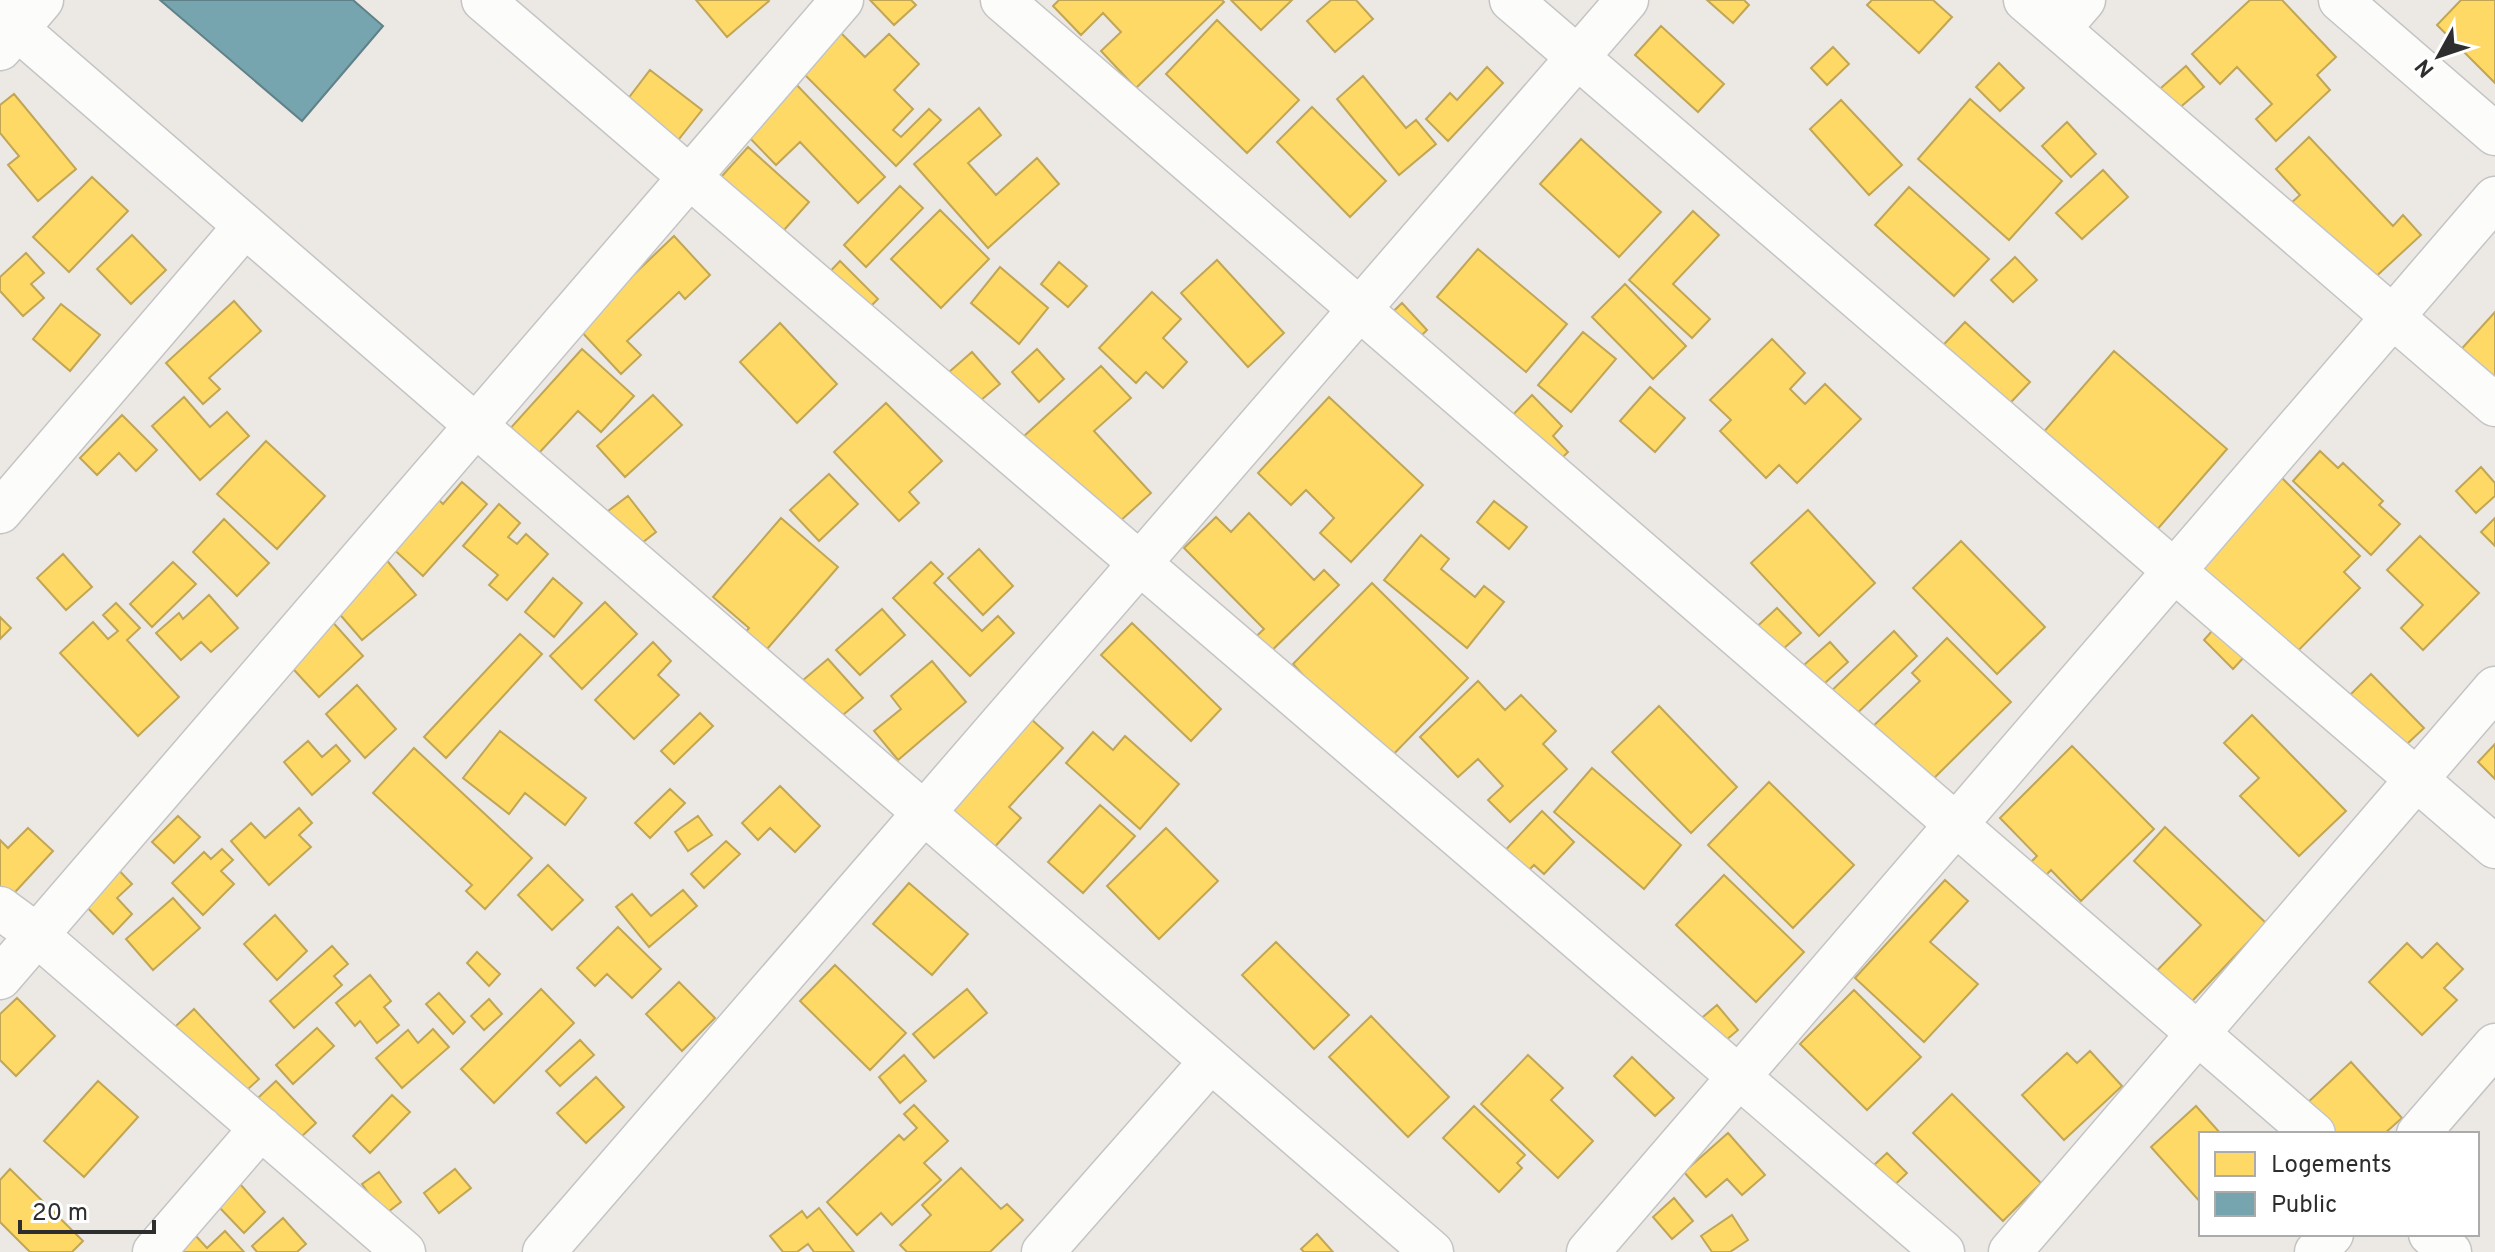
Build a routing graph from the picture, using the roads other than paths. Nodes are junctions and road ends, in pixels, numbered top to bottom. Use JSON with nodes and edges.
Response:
{"nodes":[{"id":1,"x":483,"y":0,"type":"edge"},
{"id":2,"x":842,"y":0,"type":"edge"},
{"id":3,"x":1002,"y":0,"type":"edge"},
{"id":4,"x":1511,"y":0,"type":"edge"},
{"id":5,"x":1627,"y":0,"type":"edge"},
{"id":6,"x":2025,"y":0,"type":"edge"},
{"id":7,"x":2340,"y":0,"type":"edge"},
{"id":8,"x":2072,"y":15,"type":"edge"},
{"id":9,"x":15,"y":23,"type":"edge"},
{"id":10,"x":1579,"y":56,"type":"junction"},
{"id":11,"x":2495,"y":134,"type":"edge"},
{"id":12,"x":690,"y":177,"type":"junction"},
{"id":13,"x":2495,"y":198,"type":"edge"},
{"id":14,"x":245,"y":226,"type":"junction"},
{"id":15,"x":1360,"y":310,"type":"junction"},
{"id":16,"x":2393,"y":317,"type":"junction"},
{"id":17,"x":2495,"y":405,"type":"edge"},
{"id":18,"x":476,"y":425,"type":"junction"},
{"id":19,"x":0,"y":512,"type":"edge"},
{"id":20,"x":1140,"y":563,"type":"junction"},
{"id":21,"x":2175,"y":570,"type":"junction"},
{"id":22,"x":2495,"y":688,"type":"edge"},
{"id":23,"x":2416,"y":779,"type":"junction"},
{"id":24,"x":924,"y":812,"type":"junction"},
{"id":25,"x":1955,"y":825,"type":"junction"},
{"id":26,"x":2495,"y":847,"type":"edge"},
{"id":27,"x":0,"y":908,"type":"edge"},
{"id":28,"x":37,"y":935,"type":"junction"},
{"id":29,"x":0,"y":978,"type":"edge"},
{"id":30,"x":2198,"y":1034,"type":"junction"},
{"id":31,"x":2495,"y":1045,"type":"edge"},
{"id":32,"x":1211,"y":1061,"type":"junction"},
{"id":33,"x":1739,"y":1076,"type":"junction"},
{"id":34,"x":261,"y":1128,"type":"junction"},
{"id":35,"x":2312,"y":1132,"type":"edge"},
{"id":36,"x":2420,"y":1132,"type":"edge"},
{"id":37,"x":2330,"y":1236,"type":"edge"},
{"id":38,"x":2432,"y":1236,"type":"edge"},
{"id":39,"x":154,"y":1252,"type":"edge"},
{"id":40,"x":404,"y":1252,"type":"edge"},
{"id":41,"x":544,"y":1252,"type":"edge"},
{"id":42,"x":1043,"y":1252,"type":"edge"},
{"id":43,"x":1432,"y":1252,"type":"edge"},
{"id":44,"x":1588,"y":1252,"type":"edge"},
{"id":45,"x":1943,"y":1252,"type":"edge"},
{"id":46,"x":2010,"y":1252,"type":"edge"},
{"id":47,"x":2316,"y":1252,"type":"edge"},
{"id":48,"x":2450,"y":1252,"type":"edge"}],
"edges":[{"from":1,"to":12,"type":"street"},
{"from":2,"to":12,"type":"street"},
{"from":3,"to":15,"type":"street"},
{"from":4,"to":10,"type":"street"},
{"from":5,"to":10,"type":"street"},
{"from":6,"to":8,"type":"street"},
{"from":7,"to":11,"type":"street"},
{"from":8,"to":16,"type":"street"},
{"from":9,"to":14,"type":"street"},
{"from":10,"to":15,"type":"street"},
{"from":10,"to":21,"type":"street"},
{"from":12,"to":18,"type":"street"},
{"from":12,"to":20,"type":"street"},
{"from":13,"to":16,"type":"street"},
{"from":14,"to":18,"type":"street"},
{"from":14,"to":19,"type":"street"},
{"from":15,"to":20,"type":"street"},
{"from":15,"to":25,"type":"street"},
{"from":16,"to":17,"type":"street"},
{"from":16,"to":21,"type":"street"},
{"from":18,"to":24,"type":"street"},
{"from":18,"to":28,"type":"street"},
{"from":20,"to":24,"type":"street"},
{"from":20,"to":33,"type":"street"},
{"from":21,"to":23,"type":"street"},
{"from":21,"to":25,"type":"street"},
{"from":22,"to":23,"type":"street"},
{"from":23,"to":26,"type":"street"},
{"from":23,"to":30,"type":"street"},
{"from":24,"to":32,"type":"street"},
{"from":24,"to":41,"type":"street"},
{"from":25,"to":30,"type":"street"},
{"from":25,"to":33,"type":"street"},
{"from":27,"to":28,"type":"street"},
{"from":28,"to":29,"type":"street"},
{"from":28,"to":34,"type":"street"},
{"from":30,"to":35,"type":"street"},
{"from":30,"to":46,"type":"street"},
{"from":31,"to":36,"type":"street"},
{"from":32,"to":42,"type":"street"},
{"from":32,"to":43,"type":"street"},
{"from":33,"to":44,"type":"street"},
{"from":33,"to":45,"type":"street"},
{"from":34,"to":39,"type":"street"},
{"from":34,"to":40,"type":"street"},
{"from":37,"to":47,"type":"street"},
{"from":38,"to":48,"type":"street"}]}
